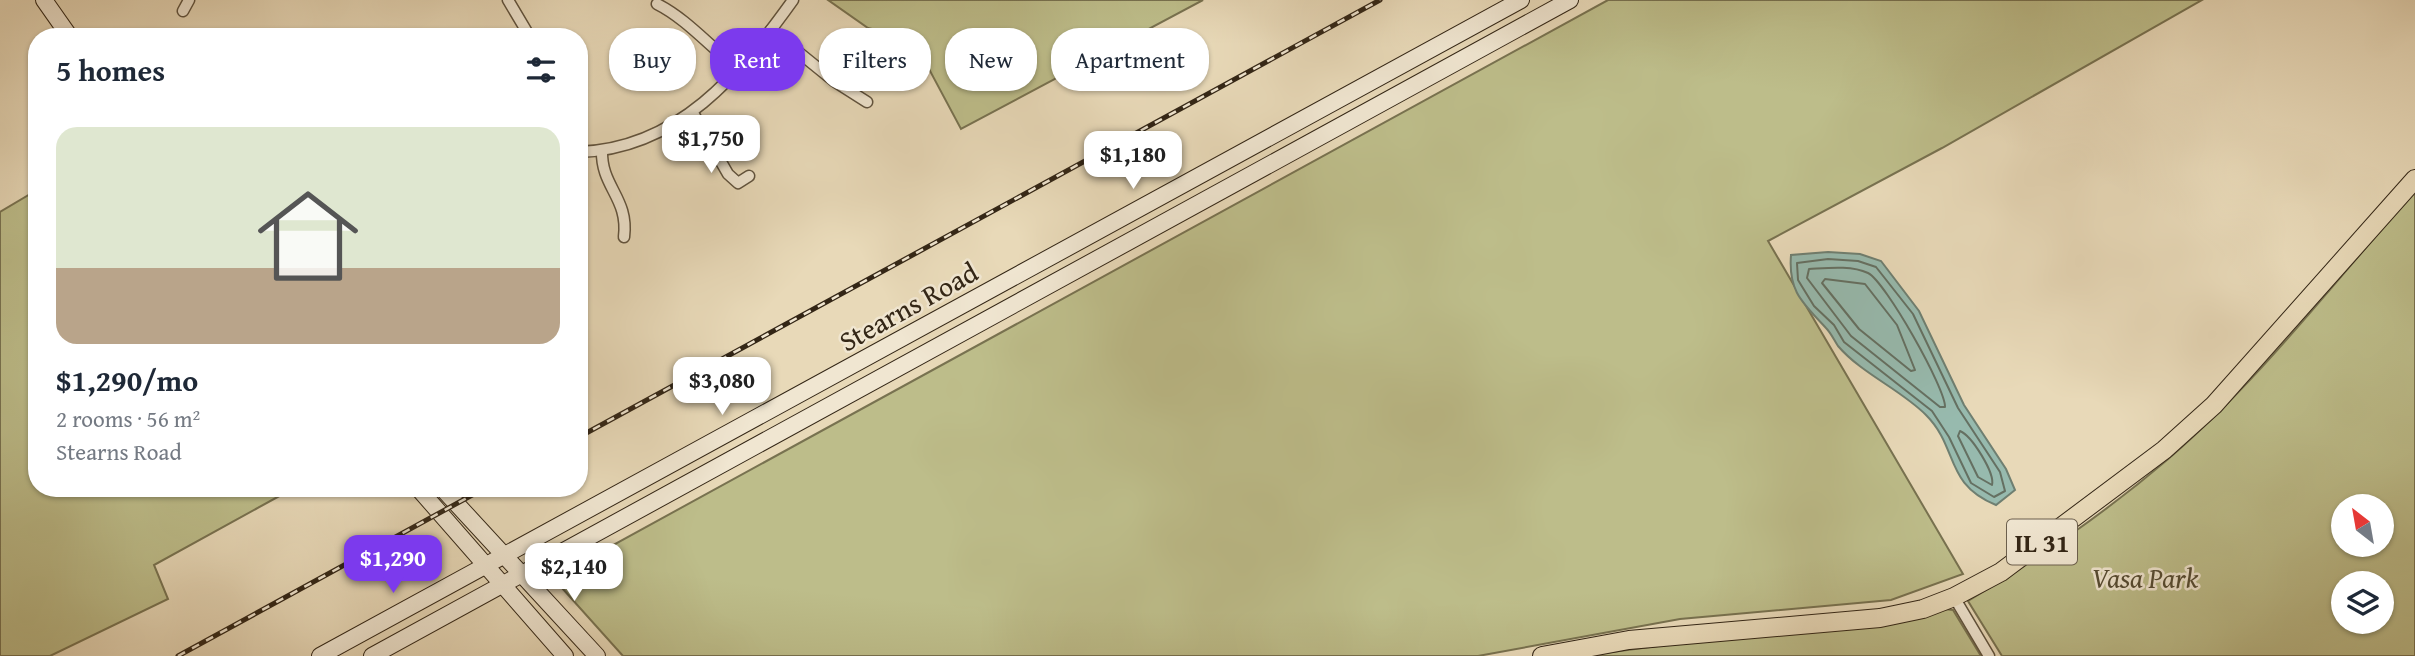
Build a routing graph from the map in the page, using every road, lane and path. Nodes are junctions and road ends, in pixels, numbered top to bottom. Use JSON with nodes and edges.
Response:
{"nodes":[{"id":1,"x":44,"y":0,"type":"edge"},
{"id":2,"x":189,"y":0,"type":"edge"},
{"id":3,"x":508,"y":0,"type":"edge"},
{"id":4,"x":793,"y":0,"type":"edge"},
{"id":5,"x":1521,"y":0,"type":"edge"},
{"id":6,"x":1570,"y":0,"type":"edge"},
{"id":7,"x":657,"y":4,"type":"dead end"},
{"id":8,"x":183,"y":11,"type":"dead end"},
{"id":9,"x":64,"y":28,"type":"edge"},
{"id":10,"x":525,"y":28,"type":"edge"},
{"id":11,"x":772,"y":28,"type":"edge"},
{"id":12,"x":710,"y":47,"type":"edge"},
{"id":13,"x":805,"y":58,"type":"edge"},
{"id":14,"x":716,"y":91,"type":"edge"},
{"id":15,"x":867,"y":102,"type":"dead end"},
{"id":16,"x":693,"y":113,"type":"junction"},
{"id":17,"x":602,"y":151,"type":"junction"},
{"id":18,"x":588,"y":152,"type":"edge"},
{"id":19,"x":749,"y":176,"type":"dead end"},
{"id":20,"x":2415,"y":180,"type":"edge"},
{"id":21,"x":624,"y":237,"type":"dead end"},
{"id":22,"x":426,"y":497,"type":"edge"},
{"id":23,"x":450,"y":497,"type":"edge"},
{"id":24,"x":506,"y":556,"type":"junction"},
{"id":25,"x":485,"y":567,"type":"junction"},
{"id":26,"x":523,"y":574,"type":"junction"},
{"id":27,"x":501,"y":586,"type":"junction"},
{"id":28,"x":1954,"y":597,"type":"junction"},
{"id":29,"x":320,"y":656,"type":"edge"},
{"id":30,"x":372,"y":656,"type":"edge"},
{"id":31,"x":565,"y":656,"type":"edge"},
{"id":32,"x":597,"y":656,"type":"edge"},
{"id":33,"x":1542,"y":656,"type":"edge"},
{"id":34,"x":1989,"y":656,"type":"edge"}],
"edges":[{"from":1,"to":9,"type":"main road"},
{"from":2,"to":8,"type":"street"},
{"from":3,"to":10,"type":"street"},
{"from":4,"to":11,"type":"street"},
{"from":5,"to":24,"type":"main road","name":"Stearns Road"},
{"from":6,"to":26,"type":"main road","name":"Stearns Road"},
{"from":7,"to":12,"type":"street"},
{"from":13,"to":15,"type":"street"},
{"from":14,"to":16,"type":"street"},
{"from":16,"to":17,"type":"street"},
{"from":16,"to":19,"type":"street"},
{"from":17,"to":18,"type":"street"},
{"from":17,"to":21,"type":"street"},
{"from":20,"to":28,"type":"main road","number":"IL 31"},
{"from":22,"to":25,"type":"main road"},
{"from":23,"to":24,"type":"main road"},
{"from":24,"to":25,"type":"main road","name":"Stearns Road"},
{"from":24,"to":26,"type":"main road"},
{"from":25,"to":27,"type":"main road"},
{"from":25,"to":29,"type":"main road","name":"Stearns Road"},
{"from":26,"to":27,"type":"main road","name":"Stearns Road"},
{"from":26,"to":32,"type":"main road"},
{"from":27,"to":30,"type":"main road","name":"Stearns Road"},
{"from":27,"to":31,"type":"main road"},
{"from":28,"to":33,"type":"main road","number":"IL 31"},
{"from":28,"to":34,"type":"street"}]}
